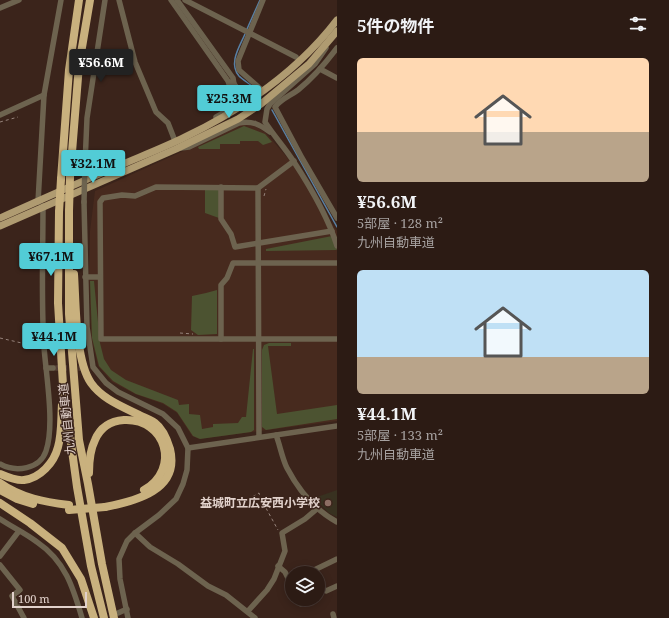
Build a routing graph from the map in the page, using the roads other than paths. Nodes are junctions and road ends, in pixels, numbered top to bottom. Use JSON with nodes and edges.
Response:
{"nodes":[{"id":1,"x":19,"y":0,"type":"edge"},
{"id":2,"x":61,"y":0,"type":"edge"},
{"id":3,"x":79,"y":0,"type":"edge"},
{"id":4,"x":90,"y":0,"type":"edge"},
{"id":5,"x":105,"y":0,"type":"edge"},
{"id":6,"x":120,"y":0,"type":"edge"},
{"id":7,"x":171,"y":0,"type":"edge"},
{"id":8,"x":177,"y":0,"type":"edge"},
{"id":9,"x":185,"y":0,"type":"edge"},
{"id":10,"x":264,"y":0,"type":"edge"},
{"id":11,"x":0,"y":8,"type":"edge"},
{"id":12,"x":337,"y":20,"type":"edge"},
{"id":13,"x":250,"y":33,"type":"junction"},
{"id":14,"x":336,"y":33,"type":"edge"},
{"id":15,"x":337,"y":48,"type":"edge"},
{"id":16,"x":296,"y":58,"type":"dead end"},
{"id":17,"x":320,"y":70,"type":"junction"},
{"id":18,"x":337,"y":78,"type":"edge"},
{"id":19,"x":231,"y":83,"type":"junction"},
{"id":20,"x":263,"y":91,"type":"junction"},
{"id":21,"x":44,"y":95,"type":"junction"},
{"id":22,"x":248,"y":102,"type":"junction"},
{"id":23,"x":260,"y":104,"type":"junction"},
{"id":24,"x":0,"y":115,"type":"edge"},
{"id":25,"x":238,"y":119,"type":"junction"},
{"id":26,"x":272,"y":133,"type":"junction"},
{"id":27,"x":185,"y":137,"type":"junction"},
{"id":28,"x":176,"y":145,"type":"junction"},
{"id":29,"x":294,"y":161,"type":"junction"},
{"id":30,"x":222,"y":187,"type":"junction"},
{"id":31,"x":258,"y":188,"type":"junction"},
{"id":32,"x":41,"y":204,"type":"junction"},
{"id":33,"x":69,"y":211,"type":"junction"},
{"id":34,"x":0,"y":218,"type":"edge"},
{"id":35,"x":337,"y":218,"type":"edge"},
{"id":36,"x":0,"y":226,"type":"edge"},
{"id":37,"x":332,"y":231,"type":"junction"},
{"id":38,"x":257,"y":244,"type":"junction"},
{"id":39,"x":337,"y":246,"type":"edge"},
{"id":40,"x":257,"y":262,"type":"junction"},
{"id":41,"x":337,"y":262,"type":"edge"},
{"id":42,"x":85,"y":277,"type":"junction"},
{"id":43,"x":100,"y":277,"type":"junction"},
{"id":44,"x":221,"y":339,"type":"junction"},
{"id":45,"x":258,"y":339,"type":"junction"},
{"id":46,"x":337,"y":339,"type":"edge"},
{"id":47,"x":93,"y":367,"type":"junction"},
{"id":48,"x":46,"y":368,"type":"junction"},
{"id":49,"x":53,"y":368,"type":"tunnel mouth"},
{"id":50,"x":87,"y":368,"type":"tunnel mouth"},
{"id":51,"x":63,"y":385,"type":"junction"},
{"id":52,"x":337,"y":426,"type":"edge"},
{"id":53,"x":276,"y":435,"type":"junction"},
{"id":54,"x":258,"y":437,"type":"junction"},
{"id":55,"x":188,"y":448,"type":"junction"},
{"id":56,"x":0,"y":464,"type":"edge"},
{"id":57,"x":0,"y":474,"type":"edge"},
{"id":58,"x":0,"y":483,"type":"edge"},
{"id":59,"x":88,"y":484,"type":"junction"},
{"id":60,"x":0,"y":490,"type":"edge"},
{"id":61,"x":0,"y":503,"type":"edge"},
{"id":62,"x":106,"y":505,"type":"junction"},
{"id":63,"x":69,"y":508,"type":"junction"},
{"id":64,"x":318,"y":508,"type":"junction"},
{"id":65,"x":0,"y":519,"type":"edge"},
{"id":66,"x":337,"y":522,"type":"edge"},
{"id":67,"x":19,"y":531,"type":"junction"},
{"id":68,"x":135,"y":533,"type":"junction"},
{"id":69,"x":0,"y":556,"type":"edge"},
{"id":70,"x":337,"y":559,"type":"edge"},
{"id":71,"x":0,"y":565,"type":"edge"},
{"id":72,"x":278,"y":566,"type":"junction"},
{"id":73,"x":324,"y":566,"type":"edge"},
{"id":74,"x":285,"y":572,"type":"edge"},
{"id":75,"x":337,"y":586,"type":"edge"},
{"id":76,"x":325,"y":590,"type":"edge"},
{"id":77,"x":127,"y":609,"type":"junction"},
{"id":78,"x":248,"y":611,"type":"junction"},
{"id":79,"x":116,"y":615,"type":"edge"},
{"id":80,"x":24,"y":618,"type":"edge"},
{"id":81,"x":82,"y":618,"type":"edge"},
{"id":82,"x":94,"y":618,"type":"edge"},
{"id":83,"x":104,"y":618,"type":"edge"},
{"id":84,"x":128,"y":618,"type":"edge"},
{"id":85,"x":256,"y":618,"type":"edge"}],
"edges":[{"from":1,"to":11,"type":"street"},
{"from":2,"to":21,"type":"street"},
{"from":3,"to":51,"type":"highway","name":"九州自動車道","bridge":true},
{"from":4,"to":33,"type":"highway","name":"九州自動車道","bridge":true},
{"from":5,"to":42,"type":"street","bridge":true},
{"from":6,"to":28,"type":"street"},
{"from":7,"to":19,"type":"street"},
{"from":8,"to":19,"type":"street"},
{"from":9,"to":13,"type":"street"},
{"from":10,"to":13,"type":"street"},
{"from":12,"to":20,"type":"main road"},
{"from":13,"to":16,"type":"street"},
{"from":13,"to":20,"type":"street"},
{"from":14,"to":23,"type":"main road"},
{"from":14,"to":26,"type":"street"},
{"from":15,"to":17,"type":"street"},
{"from":17,"to":18,"type":"street"},
{"from":17,"to":35,"type":"street"},
{"from":19,"to":22,"type":"street"},
{"from":19,"to":27,"type":"street"},
{"from":20,"to":22,"type":"main road"},
{"from":21,"to":24,"type":"street"},
{"from":21,"to":32,"type":"street"},
{"from":22,"to":23,"type":"street"},
{"from":22,"to":25,"type":"street"},
{"from":22,"to":27,"type":"main road"},
{"from":23,"to":25,"type":"main road"},
{"from":25,"to":28,"type":"main road"},
{"from":26,"to":28,"type":"street"},
{"from":26,"to":29,"type":"street"},
{"from":27,"to":28,"type":"main road"},
{"from":28,"to":32,"type":"main road"},
{"from":29,"to":31,"type":"street"},
{"from":29,"to":37,"type":"street"},
{"from":30,"to":31,"type":"street"},
{"from":30,"to":38,"type":"street"},
{"from":30,"to":43,"type":"street"},
{"from":31,"to":38,"type":"street"},
{"from":32,"to":34,"type":"main road"},
{"from":32,"to":36,"type":"main road"},
{"from":32,"to":48,"type":"street"},
{"from":33,"to":59,"type":"highway","name":"九州自動車道"},
{"from":33,"to":62,"type":"highway"},
{"from":37,"to":38,"type":"street"},
{"from":37,"to":39,"type":"street"},
{"from":38,"to":40,"type":"street"},
{"from":40,"to":41,"type":"street"},
{"from":40,"to":44,"type":"street"},
{"from":40,"to":45,"type":"street"},
{"from":42,"to":43,"type":"street"},
{"from":42,"to":47,"type":"street"},
{"from":43,"to":44,"type":"street"},
{"from":44,"to":45,"type":"street"},
{"from":45,"to":46,"type":"street"},
{"from":45,"to":54,"type":"street"},
{"from":47,"to":50,"type":"street"},
{"from":47,"to":55,"type":"street"},
{"from":48,"to":49,"type":"street"},
{"from":48,"to":56,"type":"street"},
{"from":51,"to":57,"type":"highway"},
{"from":51,"to":83,"type":"highway","name":"九州自動車道"},
{"from":52,"to":53,"type":"street"},
{"from":53,"to":54,"type":"street"},
{"from":53,"to":64,"type":"street"},
{"from":54,"to":55,"type":"street"},
{"from":55,"to":68,"type":"street"},
{"from":58,"to":63,"type":"highway"},
{"from":59,"to":62,"type":"highway"},
{"from":59,"to":79,"type":"highway","name":"九州自動車道"},
{"from":60,"to":63,"type":"highway"},
{"from":61,"to":82,"type":"highway"},
{"from":62,"to":63,"type":"highway","bridge":true},
{"from":64,"to":66,"type":"street"},
{"from":64,"to":72,"type":"street"},
{"from":65,"to":67,"type":"street"},
{"from":67,"to":69,"type":"street"},
{"from":67,"to":81,"type":"street"},
{"from":68,"to":77,"type":"street"},
{"from":68,"to":78,"type":"street"},
{"from":70,"to":73,"type":"street"},
{"from":71,"to":80,"type":"street"},
{"from":72,"to":74,"type":"street"},
{"from":72,"to":78,"type":"street"},
{"from":75,"to":76,"type":"street"},
{"from":77,"to":79,"type":"street"},
{"from":77,"to":84,"type":"street"},
{"from":78,"to":85,"type":"street"}]}
